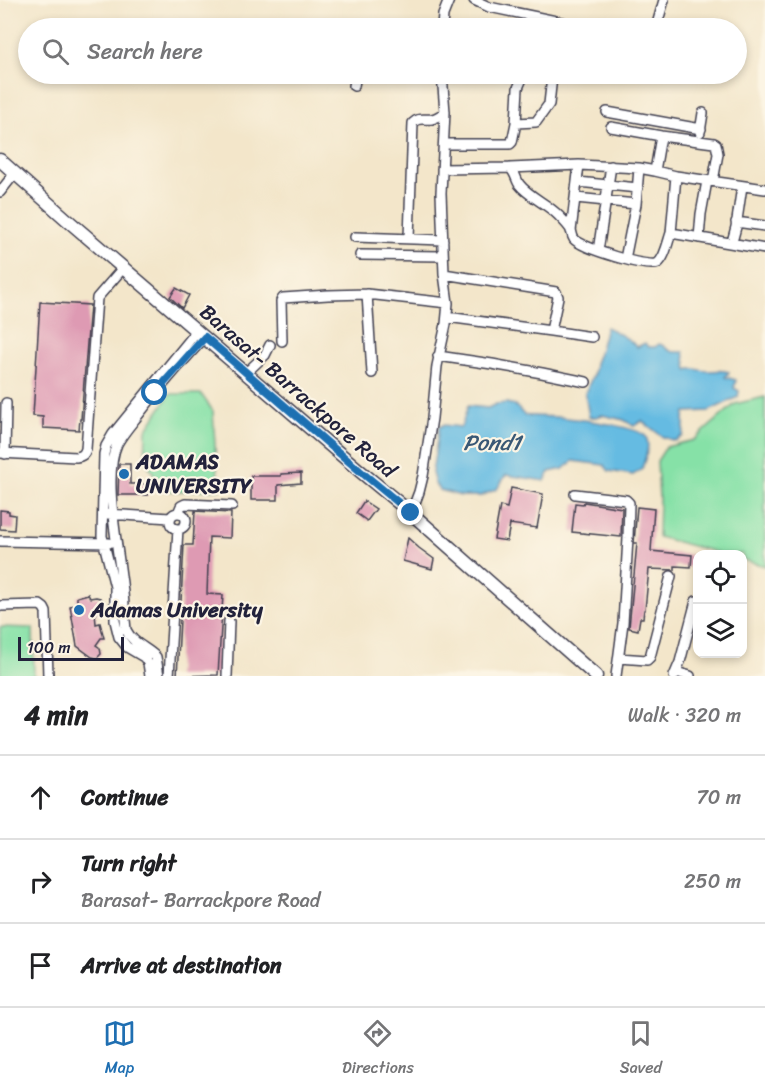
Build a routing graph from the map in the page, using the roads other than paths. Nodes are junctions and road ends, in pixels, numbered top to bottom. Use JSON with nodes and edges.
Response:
{"nodes":[{"id":1,"x":449,"y":0,"type":"edge"},
{"id":2,"x":474,"y":0,"type":"edge"},
{"id":3,"x":664,"y":0,"type":"edge"},
{"id":4,"x":538,"y":17,"type":"joint"},
{"id":5,"x":443,"y":18,"type":"edge"},
{"id":6,"x":543,"y":18,"type":"edge"},
{"id":7,"x":659,"y":18,"type":"edge"},
{"id":8,"x":443,"y":84,"type":"edge"},
{"id":9,"x":520,"y":84,"type":"edge"},
{"id":10,"x":551,"y":84,"type":"edge"},
{"id":11,"x":445,"y":112,"type":"junction"},
{"id":12,"x":607,"y":112,"type":"dead end"},
{"id":13,"x":703,"y":113,"type":"dead end"},
{"id":14,"x":516,"y":123,"type":"junction"},
{"id":15,"x":611,"y":127,"type":"dead end"},
{"id":16,"x":701,"y":129,"type":"junction"},
{"id":17,"x":661,"y":136,"type":"junction"},
{"id":18,"x":699,"y":141,"type":"junction"},
{"id":19,"x":444,"y":144,"type":"junction"},
{"id":20,"x":0,"y":160,"type":"edge"},
{"id":21,"x":579,"y":165,"type":"junction"},
{"id":22,"x":611,"y":166,"type":"junction"},
{"id":23,"x":510,"y":168,"type":"junction"},
{"id":24,"x":639,"y":168,"type":"junction"},
{"id":25,"x":442,"y":169,"type":"junction"},
{"id":26,"x":656,"y":171,"type":"junction"},
{"id":27,"x":15,"y":173,"type":"junction"},
{"id":28,"x":676,"y":176,"type":"junction"},
{"id":29,"x":710,"y":181,"type":"junction"},
{"id":30,"x":578,"y":182,"type":"junction"},
{"id":31,"x":609,"y":185,"type":"junction"},
{"id":32,"x":741,"y":186,"type":"junction"},
{"id":33,"x":638,"y":188,"type":"junction"},
{"id":34,"x":765,"y":189,"type":"edge"},
{"id":35,"x":0,"y":192,"type":"edge"},
{"id":36,"x":576,"y":198,"type":"junction"},
{"id":37,"x":606,"y":200,"type":"junction"},
{"id":38,"x":636,"y":204,"type":"junction"},
{"id":39,"x":736,"y":222,"type":"junction"},
{"id":40,"x":765,"y":226,"type":"edge"},
{"id":41,"x":571,"y":231,"type":"junction"},
{"id":42,"x":671,"y":233,"type":"junction"},
{"id":43,"x":355,"y":237,"type":"dead end"},
{"id":44,"x":409,"y":238,"type":"junction"},
{"id":45,"x":699,"y":238,"type":"junction"},
{"id":46,"x":442,"y":240,"type":"junction"},
{"id":47,"x":732,"y":243,"type":"junction"},
{"id":48,"x":765,"y":249,"type":"edge"},
{"id":49,"x":598,"y":251,"type":"junction"},
{"id":50,"x":360,"y":255,"type":"dead end"},
{"id":51,"x":443,"y":256,"type":"junction"},
{"id":52,"x":626,"y":259,"type":"junction"},
{"id":53,"x":123,"y":268,"type":"junction"},
{"id":54,"x":444,"y":274,"type":"junction"},
{"id":55,"x":367,"y":294,"type":"junction"},
{"id":56,"x":448,"y":303,"type":"junction"},
{"id":57,"x":447,"y":317,"type":"junction"},
{"id":58,"x":551,"y":330,"type":"junction"},
{"id":59,"x":201,"y":334,"type":"junction"},
{"id":60,"x":592,"y":337,"type":"dead end"},
{"id":61,"x":282,"y":341,"type":"dead end"},
{"id":62,"x":270,"y":345,"type":"dead end"},
{"id":63,"x":438,"y":356,"type":"junction"},
{"id":64,"x":246,"y":373,"type":"junction"},
{"id":65,"x":372,"y":373,"type":"dead end"},
{"id":66,"x":586,"y":382,"type":"dead end"},
{"id":67,"x":6,"y":403,"type":"dead end"},
{"id":68,"x":2,"y":453,"type":"edge"},
{"id":69,"x":575,"y":494,"type":"dead end"},
{"id":70,"x":231,"y":506,"type":"dead end"},
{"id":71,"x":411,"y":513,"type":"junction"},
{"id":72,"x":109,"y":516,"type":"junction"},
{"id":73,"x":174,"y":521,"type":"junction"},
{"id":74,"x":0,"y":541,"type":"edge"},
{"id":75,"x":105,"y":543,"type":"junction"},
{"id":76,"x":116,"y":543,"type":"junction"},
{"id":77,"x":671,"y":576,"type":"dead end"},
{"id":78,"x":695,"y":604,"type":"edge"},
{"id":79,"x":0,"y":606,"type":"edge"},
{"id":80,"x":120,"y":620,"type":"junction"},
{"id":81,"x":229,"y":621,"type":"dead end"},
{"id":82,"x":619,"y":658,"type":"junction"},
{"id":83,"x":675,"y":674,"type":"edge"},
{"id":84,"x":48,"y":676,"type":"edge"},
{"id":85,"x":150,"y":676,"type":"edge"},
{"id":86,"x":159,"y":676,"type":"edge"},
{"id":87,"x":169,"y":676,"type":"edge"},
{"id":88,"x":227,"y":676,"type":"edge"},
{"id":89,"x":596,"y":676,"type":"edge"},
{"id":90,"x":616,"y":676,"type":"edge"},
{"id":91,"x":690,"y":676,"type":"edge"}],
"edges":[{"from":1,"to":5,"type":"street"},
{"from":2,"to":4,"type":"street"},
{"from":3,"to":7,"type":"street"},
{"from":4,"to":6,"type":"street"},
{"from":8,"to":11,"type":"street"},
{"from":9,"to":14,"type":"street"},
{"from":10,"to":14,"type":"street"},
{"from":11,"to":19,"type":"street"},
{"from":11,"to":44,"type":"street"},
{"from":12,"to":16,"type":"street"},
{"from":13,"to":16,"type":"street"},
{"from":14,"to":19,"type":"street"},
{"from":15,"to":17,"type":"street"},
{"from":16,"to":18,"type":"street"},
{"from":17,"to":18,"type":"street"},
{"from":17,"to":26,"type":"street"},
{"from":18,"to":29,"type":"street"},
{"from":19,"to":25,"type":"street"},
{"from":20,"to":27,"type":"main road","name":"Barasat- Barrackpore Road"},
{"from":21,"to":22,"type":"street"},
{"from":21,"to":23,"type":"street"},
{"from":21,"to":30,"type":"street"},
{"from":22,"to":24,"type":"street"},
{"from":22,"to":31,"type":"street"},
{"from":23,"to":25,"type":"street"},
{"from":23,"to":41,"type":"street"},
{"from":24,"to":26,"type":"street"},
{"from":24,"to":33,"type":"street"},
{"from":25,"to":46,"type":"street"},
{"from":26,"to":28,"type":"street"},
{"from":27,"to":35,"type":"street"},
{"from":27,"to":53,"type":"main road","name":"Barasat- Barrackpore Road"},
{"from":28,"to":29,"type":"street"},
{"from":28,"to":42,"type":"street"},
{"from":29,"to":32,"type":"street"},
{"from":29,"to":45,"type":"street"},
{"from":30,"to":31,"type":"street"},
{"from":30,"to":36,"type":"street"},
{"from":31,"to":33,"type":"street"},
{"from":31,"to":37,"type":"street"},
{"from":32,"to":34,"type":"street"},
{"from":32,"to":39,"type":"street"},
{"from":33,"to":38,"type":"street"},
{"from":36,"to":37,"type":"street"},
{"from":36,"to":41,"type":"street"},
{"from":37,"to":38,"type":"street"},
{"from":37,"to":49,"type":"street"},
{"from":38,"to":52,"type":"street"},
{"from":39,"to":40,"type":"street"},
{"from":39,"to":47,"type":"street"},
{"from":41,"to":49,"type":"street"},
{"from":42,"to":45,"type":"street"},
{"from":42,"to":52,"type":"street"},
{"from":43,"to":44,"type":"street"},
{"from":44,"to":46,"type":"street"},
{"from":45,"to":47,"type":"street"},
{"from":46,"to":51,"type":"street"},
{"from":47,"to":48,"type":"street"},
{"from":49,"to":52,"type":"street"},
{"from":50,"to":51,"type":"street"},
{"from":51,"to":54,"type":"street"},
{"from":53,"to":59,"type":"main road","name":"Barasat- Barrackpore Road"},
{"from":53,"to":68,"type":"street"},
{"from":54,"to":56,"type":"street"},
{"from":54,"to":58,"type":"street"},
{"from":55,"to":56,"type":"street"},
{"from":55,"to":61,"type":"street"},
{"from":55,"to":65,"type":"street"},
{"from":56,"to":57,"type":"street"},
{"from":57,"to":58,"type":"street"},
{"from":57,"to":63,"type":"street"},
{"from":58,"to":60,"type":"street"},
{"from":59,"to":64,"type":"main road","name":"Barasat- Barrackpore Road"},
{"from":59,"to":72,"type":"street"},
{"from":62,"to":64,"type":"street"},
{"from":63,"to":66,"type":"street"},
{"from":63,"to":71,"type":"street"},
{"from":64,"to":71,"type":"main road","name":"Barasat- Barrackpore Road"},
{"from":67,"to":68,"type":"street"},
{"from":69,"to":82,"type":"street"},
{"from":70,"to":73,"type":"street"},
{"from":71,"to":89,"type":"main road","name":"Barasat- Barrackpore Road"},
{"from":72,"to":73,"type":"street"},
{"from":72,"to":75,"type":"street"},
{"from":72,"to":76,"type":"street"},
{"from":73,"to":87,"type":"street"},
{"from":74,"to":75,"type":"street"},
{"from":75,"to":76,"type":"street"},
{"from":75,"to":80,"type":"street"},
{"from":76,"to":80,"type":"street"},
{"from":77,"to":82,"type":"street"},
{"from":78,"to":83,"type":"street"},
{"from":79,"to":84,"type":"street"},
{"from":80,"to":85,"type":"street"},
{"from":80,"to":86,"type":"street"},
{"from":81,"to":88,"type":"street"},
{"from":82,"to":90,"type":"street"},
{"from":83,"to":91,"type":"street"}]}
